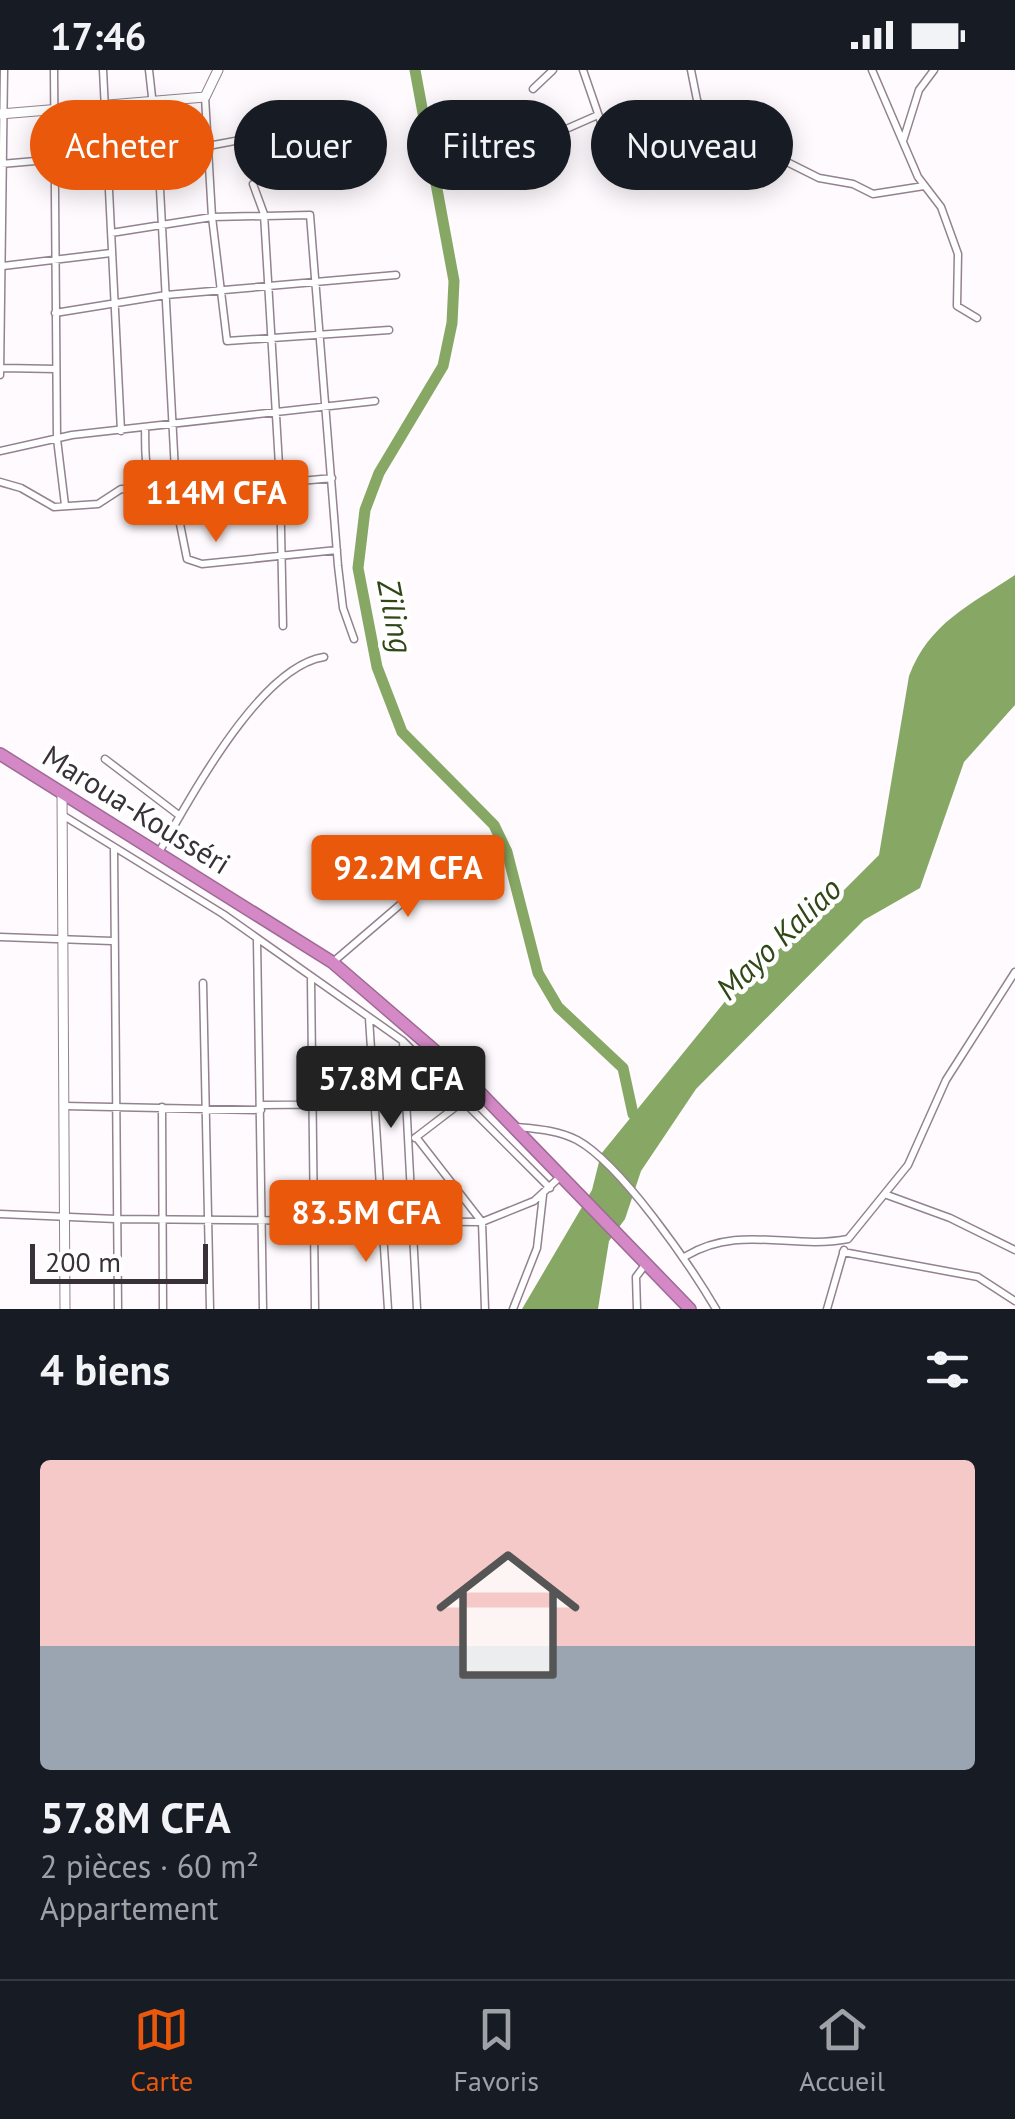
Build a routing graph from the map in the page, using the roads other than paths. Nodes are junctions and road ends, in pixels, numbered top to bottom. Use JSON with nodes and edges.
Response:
{"nodes":[{"id":1,"x":4,"y":70,"type":"edge"},
{"id":2,"x":54,"y":70,"type":"edge"},
{"id":3,"x":95,"y":70,"type":"edge"},
{"id":4,"x":149,"y":70,"type":"edge"},
{"id":5,"x":218,"y":70,"type":"edge"},
{"id":6,"x":553,"y":70,"type":"edge"},
{"id":7,"x":583,"y":70,"type":"edge"},
{"id":8,"x":691,"y":70,"type":"edge"},
{"id":9,"x":872,"y":70,"type":"edge"},
{"id":10,"x":934,"y":70,"type":"edge"},
{"id":11,"x":103,"y":73,"type":"edge"},
{"id":12,"x":533,"y":88,"type":"dead end"},
{"id":13,"x":204,"y":97,"type":"junction"},
{"id":14,"x":54,"y":100,"type":"edge"},
{"id":15,"x":104,"y":100,"type":"edge"},
{"id":16,"x":154,"y":100,"type":"edge"},
{"id":17,"x":174,"y":100,"type":"edge"},
{"id":18,"x":204,"y":100,"type":"edge"},
{"id":19,"x":593,"y":100,"type":"edge"},
{"id":20,"x":698,"y":100,"type":"edge"},
{"id":21,"x":30,"y":111,"type":"edge"},
{"id":22,"x":2,"y":114,"type":"edge"},
{"id":23,"x":903,"y":142,"type":"junction"},
{"id":24,"x":30,"y":162,"type":"edge"},
{"id":25,"x":2,"y":164,"type":"edge"},
{"id":26,"x":793,"y":164,"type":"edge"},
{"id":27,"x":924,"y":186,"type":"junction"},
{"id":28,"x":54,"y":190,"type":"edge"},
{"id":29,"x":108,"y":190,"type":"edge"},
{"id":30,"x":160,"y":190,"type":"edge"},
{"id":31,"x":210,"y":190,"type":"edge"},
{"id":32,"x":255,"y":190,"type":"edge"},
{"id":33,"x":264,"y":214,"type":"junction"},
{"id":34,"x":2,"y":217,"type":"edge"},
{"id":35,"x":212,"y":217,"type":"junction"},
{"id":36,"x":162,"y":224,"type":"junction"},
{"id":37,"x":111,"y":233,"type":"junction"},
{"id":38,"x":111,"y":253,"type":"junction"},
{"id":39,"x":53,"y":260,"type":"junction"},
{"id":40,"x":2,"y":266,"type":"edge"},
{"id":41,"x":396,"y":275,"type":"dead end"},
{"id":42,"x":317,"y":281,"type":"junction"},
{"id":43,"x":266,"y":287,"type":"junction"},
{"id":44,"x":220,"y":291,"type":"junction"},
{"id":45,"x":166,"y":295,"type":"junction"},
{"id":46,"x":114,"y":301,"type":"junction"},
{"id":47,"x":55,"y":313,"type":"junction"},
{"id":48,"x":977,"y":318,"type":"dead end"},
{"id":49,"x":389,"y":330,"type":"dead end"},
{"id":50,"x":321,"y":334,"type":"junction"},
{"id":51,"x":270,"y":337,"type":"junction"},
{"id":52,"x":56,"y":369,"type":"junction"},
{"id":53,"x":2,"y":372,"type":"edge"},
{"id":54,"x":375,"y":402,"type":"dead end"},
{"id":55,"x":328,"y":405,"type":"junction"},
{"id":56,"x":275,"y":410,"type":"junction"},
{"id":57,"x":174,"y":424,"type":"junction"},
{"id":58,"x":145,"y":427,"type":"junction"},
{"id":59,"x":121,"y":431,"type":"junction"},
{"id":60,"x":57,"y":439,"type":"junction"},
{"id":61,"x":0,"y":451,"type":"edge"},
{"id":62,"x":332,"y":478,"type":"junction"},
{"id":63,"x":0,"y":482,"type":"edge"},
{"id":64,"x":280,"y":482,"type":"junction"},
{"id":65,"x":158,"y":490,"type":"junction"},
{"id":66,"x":178,"y":494,"type":"junction"},
{"id":67,"x":66,"y":505,"type":"junction"},
{"id":68,"x":337,"y":550,"type":"junction"},
{"id":69,"x":282,"y":555,"type":"junction"},
{"id":70,"x":283,"y":626,"type":"dead end"},
{"id":71,"x":354,"y":639,"type":"dead end"},
{"id":72,"x":324,"y":656,"type":"dead end"},
{"id":73,"x":0,"y":754,"type":"edge"},
{"id":74,"x":104,"y":759,"type":"dead end"},
{"id":75,"x":62,"y":793,"type":"junction"},
{"id":76,"x":64,"y":816,"type":"junction"},
{"id":77,"x":180,"y":816,"type":"junction"},
{"id":78,"x":114,"y":846,"type":"junction"},
{"id":79,"x":464,"y":850,"type":"dead end"},
{"id":80,"x":159,"y":852,"type":"junction"},
{"id":81,"x":0,"y":937,"type":"edge"},
{"id":82,"x":257,"y":938,"type":"junction"},
{"id":83,"x":63,"y":940,"type":"junction"},
{"id":84,"x":112,"y":941,"type":"junction"},
{"id":85,"x":332,"y":962,"type":"junction"},
{"id":86,"x":1015,"y":972,"type":"edge"},
{"id":87,"x":311,"y":977,"type":"junction"},
{"id":88,"x":204,"y":984,"type":"dead end"},
{"id":89,"x":369,"y":1016,"type":"junction"},
{"id":90,"x":403,"y":1041,"type":"junction"},
{"id":91,"x":462,"y":1102,"type":"junction"},
{"id":92,"x":372,"y":1104,"type":"junction"},
{"id":93,"x":311,"y":1105,"type":"junction"},
{"id":94,"x":64,"y":1106,"type":"junction"},
{"id":95,"x":115,"y":1106,"type":"junction"},
{"id":96,"x":162,"y":1107,"type":"junction"},
{"id":97,"x":204,"y":1108,"type":"junction"},
{"id":98,"x":261,"y":1108,"type":"junction"},
{"id":99,"x":512,"y":1126,"type":"junction"},
{"id":100,"x":413,"y":1140,"type":"junction"},
{"id":101,"x":560,"y":1176,"type":"junction"},
{"id":102,"x":546,"y":1191,"type":"junction"},
{"id":103,"x":887,"y":1195,"type":"junction"},
{"id":104,"x":0,"y":1214,"type":"edge"},
{"id":105,"x":64,"y":1217,"type":"junction"},
{"id":106,"x":313,"y":1218,"type":"junction"},
{"id":107,"x":381,"y":1218,"type":"junction"},
{"id":108,"x":116,"y":1219,"type":"junction"},
{"id":109,"x":162,"y":1220,"type":"junction"},
{"id":110,"x":206,"y":1220,"type":"junction"},
{"id":111,"x":262,"y":1220,"type":"junction"},
{"id":112,"x":412,"y":1220,"type":"junction"},
{"id":113,"x":482,"y":1222,"type":"junction"},
{"id":114,"x":848,"y":1239,"type":"junction"},
{"id":115,"x":1015,"y":1250,"type":"edge"},
{"id":116,"x":843,"y":1252,"type":"junction"},
{"id":117,"x":686,"y":1256,"type":"junction"},
{"id":118,"x":646,"y":1264,"type":"junction"},
{"id":119,"x":1015,"y":1302,"type":"edge"},
{"id":120,"x":65,"y":1309,"type":"edge"},
{"id":121,"x":118,"y":1309,"type":"edge"},
{"id":122,"x":163,"y":1309,"type":"edge"},
{"id":123,"x":210,"y":1309,"type":"edge"},
{"id":124,"x":263,"y":1309,"type":"edge"},
{"id":125,"x":315,"y":1309,"type":"edge"},
{"id":126,"x":388,"y":1309,"type":"edge"},
{"id":127,"x":417,"y":1309,"type":"edge"},
{"id":128,"x":486,"y":1309,"type":"edge"},
{"id":129,"x":513,"y":1309,"type":"edge"},
{"id":130,"x":637,"y":1309,"type":"edge"},
{"id":131,"x":690,"y":1309,"type":"edge"},
{"id":132,"x":716,"y":1309,"type":"edge"},
{"id":133,"x":827,"y":1309,"type":"edge"}],
"edges":[{"from":1,"to":22,"type":"street"},
{"from":2,"to":14,"type":"street"},
{"from":3,"to":11,"type":"street"},
{"from":4,"to":16,"type":"street"},
{"from":5,"to":13,"type":"street"},
{"from":6,"to":12,"type":"street"},
{"from":7,"to":19,"type":"street"},
{"from":8,"to":20,"type":"street"},
{"from":9,"to":23,"type":"street"},
{"from":10,"to":23,"type":"street"},
{"from":11,"to":15,"type":"street"},
{"from":13,"to":17,"type":"street"},
{"from":13,"to":18,"type":"street"},
{"from":21,"to":22,"type":"street"},
{"from":22,"to":25,"type":"street"},
{"from":23,"to":27,"type":"street"},
{"from":24,"to":25,"type":"street"},
{"from":25,"to":34,"type":"street"},
{"from":26,"to":27,"type":"street"},
{"from":27,"to":48,"type":"street"},
{"from":28,"to":39,"type":"street"},
{"from":29,"to":37,"type":"street"},
{"from":30,"to":36,"type":"street"},
{"from":31,"to":35,"type":"street"},
{"from":32,"to":33,"type":"street"},
{"from":33,"to":35,"type":"street"},
{"from":33,"to":42,"type":"street"},
{"from":33,"to":43,"type":"street"},
{"from":34,"to":40,"type":"street"},
{"from":35,"to":36,"type":"street"},
{"from":35,"to":44,"type":"street"},
{"from":36,"to":37,"type":"street"},
{"from":36,"to":45,"type":"street"},
{"from":37,"to":38,"type":"street"},
{"from":38,"to":39,"type":"street"},
{"from":38,"to":46,"type":"street"},
{"from":39,"to":40,"type":"street"},
{"from":39,"to":47,"type":"street"},
{"from":40,"to":53,"type":"street"},
{"from":41,"to":42,"type":"street"},
{"from":42,"to":43,"type":"street"},
{"from":42,"to":50,"type":"street"},
{"from":43,"to":44,"type":"street"},
{"from":43,"to":51,"type":"street"},
{"from":44,"to":45,"type":"street"},
{"from":44,"to":51,"type":"street"},
{"from":45,"to":46,"type":"street"},
{"from":45,"to":57,"type":"street"},
{"from":46,"to":47,"type":"street"},
{"from":46,"to":59,"type":"street"},
{"from":47,"to":52,"type":"street"},
{"from":49,"to":50,"type":"street"},
{"from":50,"to":51,"type":"street"},
{"from":50,"to":55,"type":"street"},
{"from":51,"to":56,"type":"street"},
{"from":52,"to":53,"type":"street"},
{"from":52,"to":60,"type":"street"},
{"from":54,"to":55,"type":"street"},
{"from":55,"to":56,"type":"street"},
{"from":55,"to":62,"type":"street"},
{"from":56,"to":57,"type":"street"},
{"from":56,"to":64,"type":"street"},
{"from":57,"to":58,"type":"street"},
{"from":57,"to":66,"type":"street"},
{"from":58,"to":59,"type":"street"},
{"from":58,"to":65,"type":"street"},
{"from":59,"to":60,"type":"street"},
{"from":60,"to":61,"type":"street"},
{"from":60,"to":67,"type":"street"},
{"from":62,"to":64,"type":"street"},
{"from":62,"to":68,"type":"street"},
{"from":63,"to":67,"type":"street"},
{"from":64,"to":66,"type":"street"},
{"from":64,"to":69,"type":"street"},
{"from":65,"to":66,"type":"street"},
{"from":65,"to":67,"type":"street"},
{"from":66,"to":69,"type":"street"},
{"from":68,"to":69,"type":"street"},
{"from":68,"to":71,"type":"street"},
{"from":69,"to":70,"type":"street"},
{"from":72,"to":77,"type":"street"},
{"from":73,"to":75,"type":"highway","name":"Maroua-Kousséri"},
{"from":74,"to":77,"type":"street"},
{"from":75,"to":76,"type":"street"},
{"from":75,"to":80,"type":"highway","name":"Maroua-Kousséri"},
{"from":76,"to":78,"type":"street"},
{"from":76,"to":83,"type":"street"},
{"from":77,"to":80,"type":"street"},
{"from":78,"to":82,"type":"street"},
{"from":78,"to":84,"type":"street"},
{"from":79,"to":85,"type":"street"},
{"from":80,"to":85,"type":"highway","name":"Maroua-Kousséri"},
{"from":81,"to":83,"type":"street"},
{"from":82,"to":87,"type":"street"},
{"from":82,"to":98,"type":"street"},
{"from":83,"to":84,"type":"street"},
{"from":83,"to":94,"type":"street"},
{"from":84,"to":95,"type":"street"},
{"from":85,"to":99,"type":"highway","name":"Maroua-Kousséri"},
{"from":86,"to":103,"type":"street"},
{"from":87,"to":89,"type":"street"},
{"from":87,"to":93,"type":"street"},
{"from":88,"to":97,"type":"street"},
{"from":89,"to":90,"type":"street"},
{"from":89,"to":92,"type":"street"},
{"from":90,"to":91,"type":"street"},
{"from":90,"to":100,"type":"street"},
{"from":91,"to":100,"type":"street"},
{"from":91,"to":102,"type":"street"},
{"from":92,"to":93,"type":"street"},
{"from":92,"to":107,"type":"street"},
{"from":93,"to":98,"type":"street"},
{"from":93,"to":106,"type":"street"},
{"from":94,"to":95,"type":"street"},
{"from":94,"to":105,"type":"street"},
{"from":95,"to":96,"type":"street"},
{"from":95,"to":108,"type":"street"},
{"from":96,"to":97,"type":"street"},
{"from":96,"to":109,"type":"street"},
{"from":97,"to":98,"type":"street"},
{"from":97,"to":110,"type":"street"},
{"from":98,"to":111,"type":"street"},
{"from":99,"to":101,"type":"highway","name":"Maroua-Kousséri"},
{"from":99,"to":117,"type":"street"},
{"from":100,"to":112,"type":"street"},
{"from":100,"to":113,"type":"street"},
{"from":101,"to":102,"type":"street"},
{"from":101,"to":118,"type":"highway","name":"Maroua-Kousséri"},
{"from":102,"to":113,"type":"street"},
{"from":102,"to":129,"type":"street"},
{"from":103,"to":114,"type":"street"},
{"from":103,"to":115,"type":"street"},
{"from":104,"to":105,"type":"street"},
{"from":105,"to":108,"type":"street"},
{"from":105,"to":120,"type":"street"},
{"from":106,"to":107,"type":"street"},
{"from":106,"to":111,"type":"street"},
{"from":106,"to":125,"type":"street"},
{"from":107,"to":112,"type":"street"},
{"from":107,"to":126,"type":"street"},
{"from":108,"to":109,"type":"street"},
{"from":108,"to":121,"type":"street"},
{"from":109,"to":110,"type":"street"},
{"from":109,"to":122,"type":"street"},
{"from":110,"to":111,"type":"street"},
{"from":110,"to":123,"type":"street"},
{"from":111,"to":124,"type":"street"},
{"from":112,"to":113,"type":"street"},
{"from":112,"to":127,"type":"street"},
{"from":113,"to":128,"type":"street"},
{"from":114,"to":116,"type":"street"},
{"from":114,"to":117,"type":"street"},
{"from":116,"to":119,"type":"street"},
{"from":116,"to":133,"type":"street"},
{"from":117,"to":132,"type":"street"},
{"from":118,"to":130,"type":"street"},
{"from":118,"to":131,"type":"highway","name":"Maroua-Kousséri"}]}
